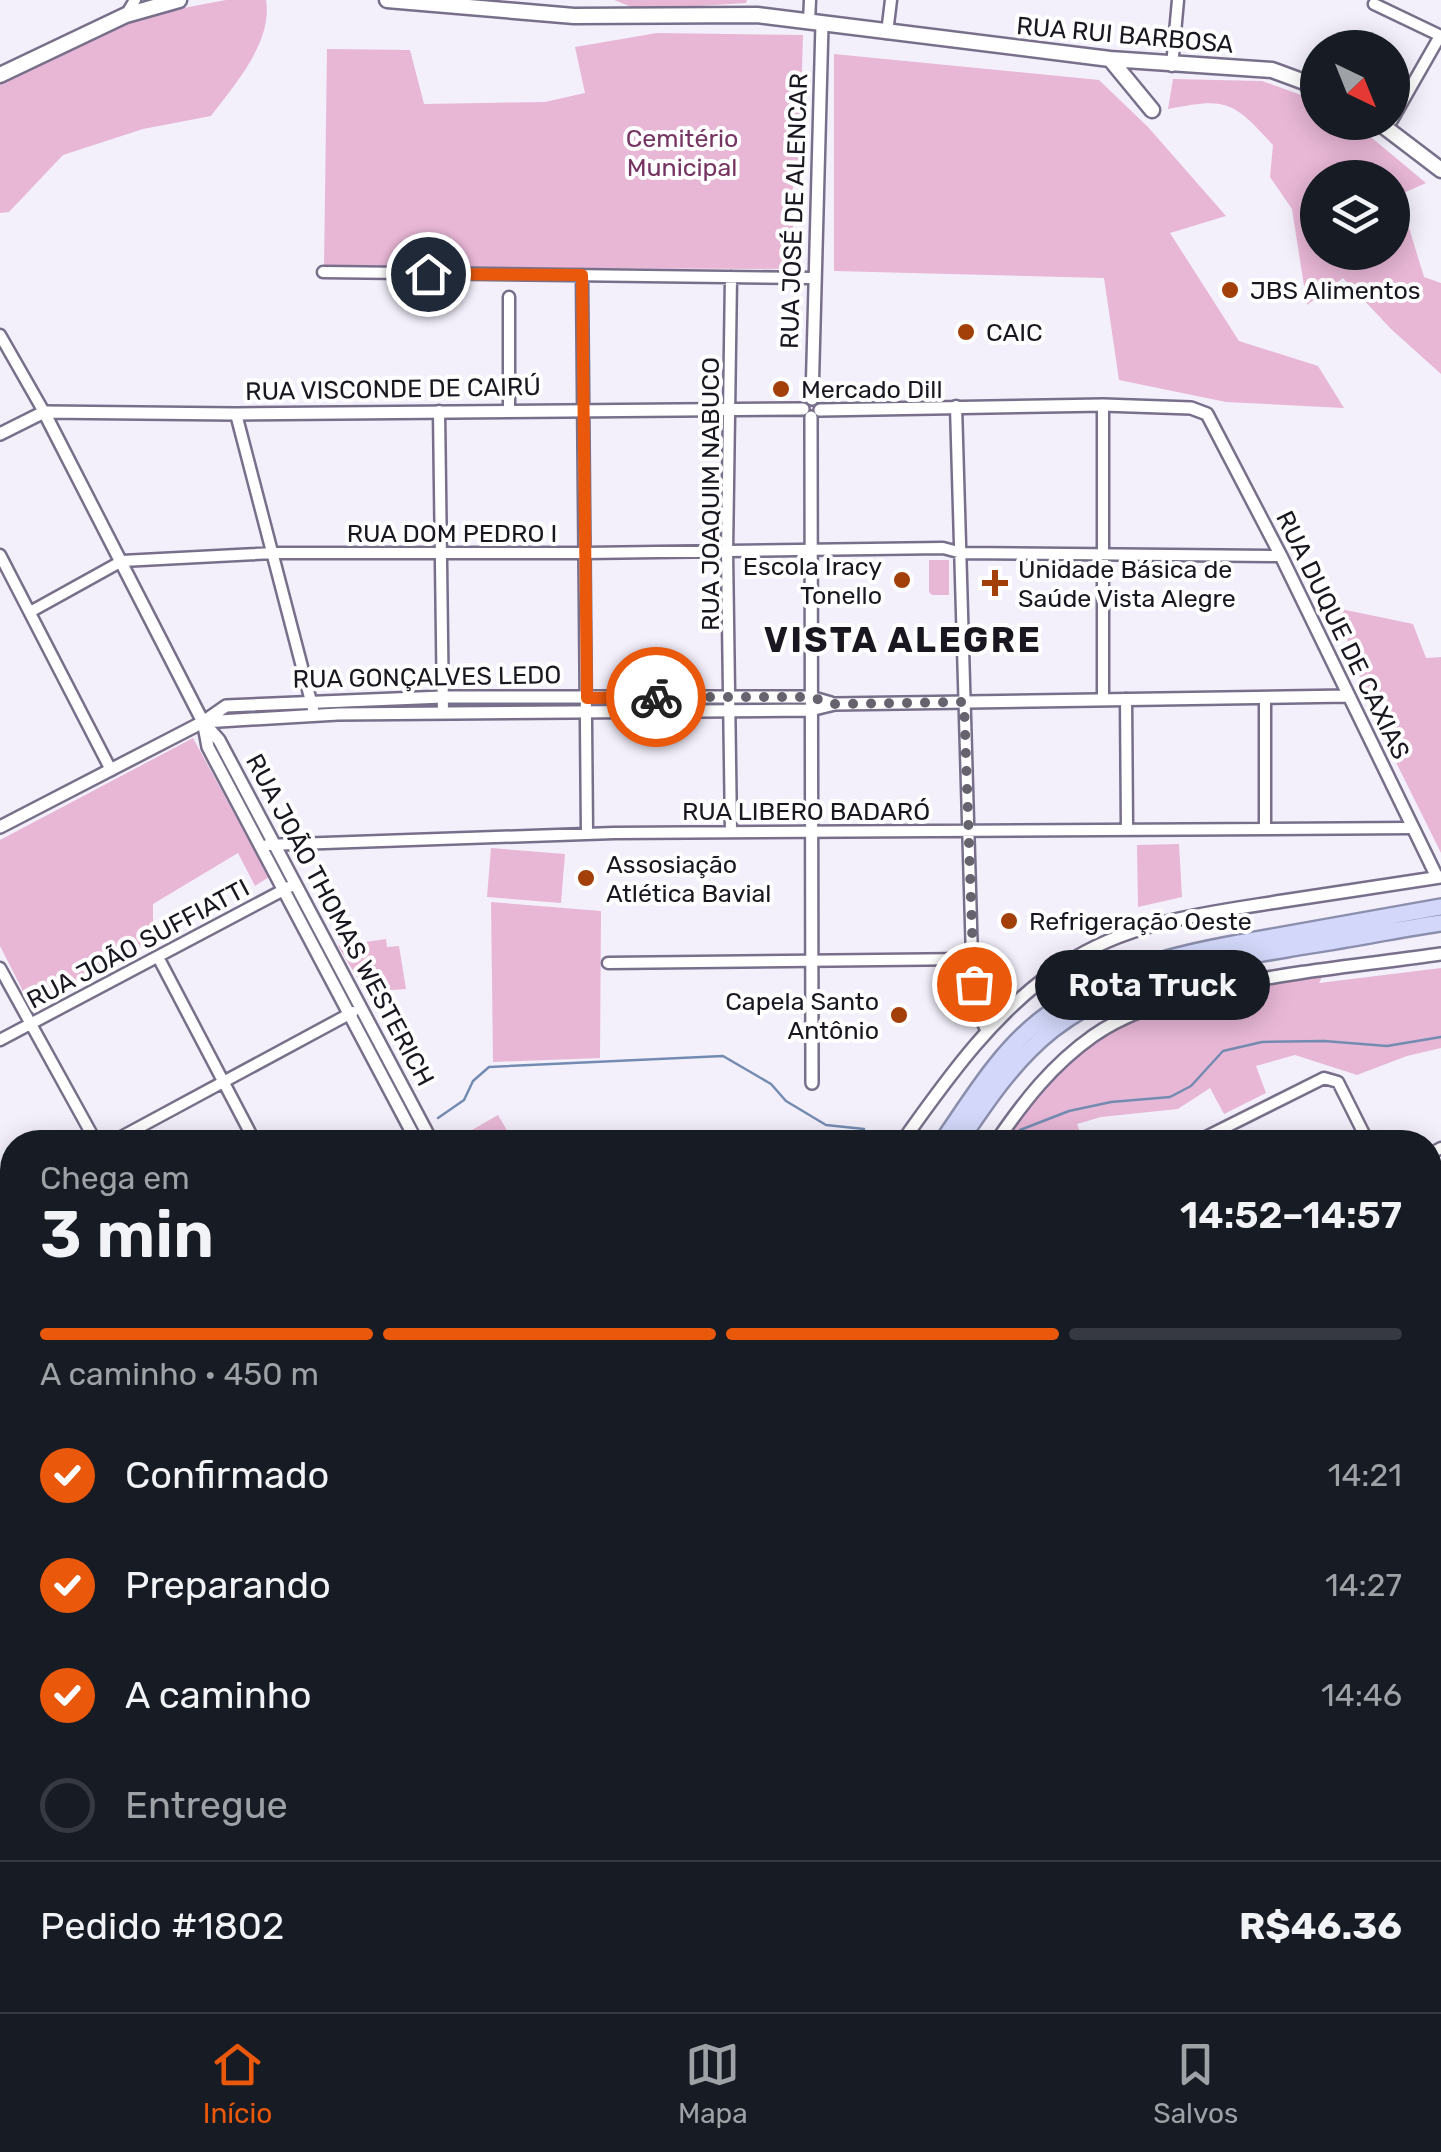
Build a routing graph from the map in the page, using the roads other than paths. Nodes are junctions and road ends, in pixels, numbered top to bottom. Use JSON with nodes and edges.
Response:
{"nodes":[{"id":1,"x":135,"y":0,"type":"edge"},
{"id":2,"x":180,"y":0,"type":"edge"},
{"id":3,"x":387,"y":0,"type":"edge"},
{"id":4,"x":810,"y":0,"type":"edge"},
{"id":5,"x":891,"y":0,"type":"edge"},
{"id":6,"x":1178,"y":0,"type":"edge"},
{"id":7,"x":1374,"y":4,"type":"dead end"},
{"id":8,"x":126,"y":15,"type":"junction"},
{"id":9,"x":815,"y":23,"type":"junction"},
{"id":10,"x":888,"y":33,"type":"junction"},
{"id":11,"x":1441,"y":36,"type":"edge"},
{"id":12,"x":1110,"y":59,"type":"junction"},
{"id":13,"x":1172,"y":66,"type":"junction"},
{"id":14,"x":0,"y":75,"type":"edge"},
{"id":15,"x":1300,"y":80,"type":"edge"},
{"id":16,"x":1410,"y":87,"type":"edge"},
{"id":17,"x":1152,"y":110,"type":"dead end"},
{"id":18,"x":1406,"y":140,"type":"edge"},
{"id":19,"x":1441,"y":170,"type":"edge"},
{"id":20,"x":323,"y":272,"type":"dead end"},
{"id":21,"x":582,"y":275,"type":"junction"},
{"id":22,"x":731,"y":277,"type":"junction"},
{"id":23,"x":813,"y":278,"type":"junction"},
{"id":24,"x":510,"y":297,"type":"dead end"},
{"id":25,"x":0,"y":335,"type":"edge"},
{"id":26,"x":956,"y":406,"type":"junction"},
{"id":27,"x":1103,"y":406,"type":"junction"},
{"id":28,"x":730,"y":408,"type":"junction"},
{"id":29,"x":584,"y":409,"type":"junction"},
{"id":30,"x":811,"y":409,"type":"junction"},
{"id":31,"x":508,"y":410,"type":"junction"},
{"id":32,"x":440,"y":411,"type":"junction"},
{"id":33,"x":44,"y":412,"type":"junction"},
{"id":34,"x":236,"y":414,"type":"junction"},
{"id":35,"x":1207,"y":414,"type":"joint"},
{"id":36,"x":0,"y":434,"type":"edge"},
{"id":37,"x":810,"y":551,"type":"junction"},
{"id":38,"x":728,"y":552,"type":"junction"},
{"id":39,"x":274,"y":553,"type":"junction"},
{"id":40,"x":586,"y":553,"type":"junction"},
{"id":41,"x":962,"y":553,"type":"junction"},
{"id":42,"x":442,"y":554,"type":"junction"},
{"id":43,"x":1105,"y":554,"type":"junction"},
{"id":44,"x":0,"y":555,"type":"edge"},
{"id":45,"x":1281,"y":556,"type":"junction"},
{"id":46,"x":122,"y":561,"type":"junction"},
{"id":47,"x":30,"y":612,"type":"junction"},
{"id":48,"x":1348,"y":696,"type":"junction"},
{"id":49,"x":660,"y":697,"type":"junction"},
{"id":50,"x":730,"y":697,"type":"junction"},
{"id":51,"x":443,"y":698,"type":"junction"},
{"id":52,"x":516,"y":698,"type":"junction"},
{"id":53,"x":587,"y":698,"type":"junction"},
{"id":54,"x":1103,"y":698,"type":"junction"},
{"id":55,"x":1266,"y":698,"type":"junction"},
{"id":56,"x":374,"y":699,"type":"junction"},
{"id":57,"x":1126,"y":699,"type":"junction"},
{"id":58,"x":313,"y":700,"type":"junction"},
{"id":59,"x":964,"y":702,"type":"junction"},
{"id":60,"x":810,"y":704,"type":"junction"},
{"id":61,"x":659,"y":712,"type":"junction"},
{"id":62,"x":730,"y":712,"type":"junction"},
{"id":63,"x":443,"y":713,"type":"junction"},
{"id":64,"x":516,"y":713,"type":"junction"},
{"id":65,"x":588,"y":713,"type":"junction"},
{"id":66,"x":374,"y":714,"type":"junction"},
{"id":67,"x":314,"y":715,"type":"junction"},
{"id":68,"x":203,"y":722,"type":"junction"},
{"id":69,"x":110,"y":770,"type":"junction"},
{"id":70,"x":0,"y":827,"type":"edge"},
{"id":71,"x":1265,"y":827,"type":"junction"},
{"id":72,"x":1127,"y":828,"type":"junction"},
{"id":73,"x":1412,"y":828,"type":"junction"},
{"id":74,"x":810,"y":830,"type":"junction"},
{"id":75,"x":969,"y":830,"type":"junction"},
{"id":76,"x":730,"y":832,"type":"junction"},
{"id":77,"x":587,"y":834,"type":"junction"},
{"id":78,"x":267,"y":845,"type":"junction"},
{"id":79,"x":1439,"y":877,"type":"edge"},
{"id":80,"x":289,"y":887,"type":"junction"},
{"id":81,"x":1441,"y":907,"type":"edge"},
{"id":82,"x":1441,"y":923,"type":"edge"},
{"id":83,"x":1441,"y":954,"type":"edge"},
{"id":84,"x":158,"y":957,"type":"junction"},
{"id":85,"x":972,"y":959,"type":"junction"},
{"id":86,"x":812,"y":962,"type":"junction"},
{"id":87,"x":608,"y":964,"type":"dead end"},
{"id":88,"x":0,"y":968,"type":"edge"},
{"id":89,"x":356,"y":1010,"type":"junction"},
{"id":90,"x":30,"y":1024,"type":"junction"},
{"id":91,"x":987,"y":1032,"type":"junction"},
{"id":92,"x":0,"y":1040,"type":"edge"},
{"id":93,"x":394,"y":1068,"type":"junction"},
{"id":94,"x":381,"y":1074,"type":"junction"},
{"id":95,"x":224,"y":1082,"type":"junction"},
{"id":96,"x":812,"y":1083,"type":"dead end"},
{"id":97,"x":89,"y":1130,"type":"edge"},
{"id":98,"x":134,"y":1130,"type":"edge"},
{"id":99,"x":250,"y":1130,"type":"edge"},
{"id":100,"x":415,"y":1130,"type":"edge"},
{"id":101,"x":418,"y":1130,"type":"edge"},
{"id":102,"x":911,"y":1130,"type":"edge"},
{"id":103,"x":950,"y":1130,"type":"edge"},
{"id":104,"x":967,"y":1130,"type":"edge"},
{"id":105,"x":1004,"y":1130,"type":"edge"},
{"id":106,"x":1220,"y":1130,"type":"edge"},
{"id":107,"x":1362,"y":1130,"type":"edge"}],
"edges":[{"from":1,"to":8,"type":"street"},
{"from":2,"to":8,"type":"main road"},
{"from":3,"to":9,"type":"main road","name":"RUA RUI BARBOSA"},
{"from":4,"to":9,"type":"street","name":"RUA JOSÉ DE ALENCAR"},
{"from":5,"to":10,"type":"street"},
{"from":6,"to":13,"type":"street"},
{"from":7,"to":11,"type":"street"},
{"from":8,"to":14,"type":"main road"},
{"from":9,"to":10,"type":"main road","name":"RUA RUI BARBOSA"},
{"from":9,"to":23,"type":"street","name":"RUA JOSÉ DE ALENCAR"},
{"from":10,"to":12,"type":"main road","name":"RUA RUI BARBOSA"},
{"from":11,"to":16,"type":"street"},
{"from":12,"to":13,"type":"main road","name":"RUA RUI BARBOSA"},
{"from":12,"to":17,"type":"main road"},
{"from":13,"to":15,"type":"main road","name":"RUA RUI BARBOSA"},
{"from":18,"to":19,"type":"main road"},
{"from":20,"to":21,"type":"street"},
{"from":21,"to":22,"type":"street"},
{"from":21,"to":29,"type":"street"},
{"from":22,"to":23,"type":"street"},
{"from":22,"to":28,"type":"street","name":"RUA JOAQUIM NABUCO"},
{"from":23,"to":30,"type":"street","name":"RUA JOSÉ DE ALENCAR"},
{"from":24,"to":31,"type":"street"},
{"from":25,"to":33,"type":"street","name":"RUA JOÃO THOMAS WESTERICH"},
{"from":26,"to":27,"type":"street","name":"RUA VISCONDE DE CAIRÚ"},
{"from":26,"to":30,"type":"street","name":"RUA VISCONDE DE CAIRÚ"},
{"from":26,"to":41,"type":"street"},
{"from":27,"to":35,"type":"street","name":"RUA VISCONDE DE CAIRÚ"},
{"from":27,"to":43,"type":"street"},
{"from":28,"to":29,"type":"street","name":"RUA VISCONDE DE CAIRÚ"},
{"from":28,"to":30,"type":"street","name":"RUA VISCONDE DE CAIRÚ"},
{"from":28,"to":38,"type":"street","name":"RUA JOAQUIM NABUCO"},
{"from":29,"to":31,"type":"street","name":"RUA VISCONDE DE CAIRÚ"},
{"from":29,"to":40,"type":"street"},
{"from":30,"to":37,"type":"street","name":"RUA JOSÉ DE ALENCAR"},
{"from":31,"to":32,"type":"street","name":"RUA VISCONDE DE CAIRÚ"},
{"from":32,"to":34,"type":"street","name":"RUA VISCONDE DE CAIRÚ"},
{"from":32,"to":42,"type":"street"},
{"from":33,"to":34,"type":"street","name":"RUA VISCONDE DE CAIRÚ"},
{"from":33,"to":36,"type":"street"},
{"from":33,"to":46,"type":"street","name":"RUA JOÃO THOMAS WESTERICH"},
{"from":34,"to":39,"type":"street"},
{"from":35,"to":45,"type":"street","name":"RUA DUQUE DE CAXIAS"},
{"from":37,"to":38,"type":"street","name":"RUA DOM PEDRO I"},
{"from":37,"to":41,"type":"street","name":"RUA DOM PEDRO I"},
{"from":37,"to":60,"type":"street","name":"RUA JOSÉ DE ALENCAR"},
{"from":38,"to":40,"type":"street","name":"RUA DOM PEDRO I"},
{"from":38,"to":50,"type":"street","name":"RUA JOAQUIM NABUCO"},
{"from":39,"to":42,"type":"street","name":"RUA DOM PEDRO I"},
{"from":39,"to":46,"type":"street","name":"RUA DOM PEDRO I"},
{"from":39,"to":58,"type":"street"},
{"from":40,"to":42,"type":"street","name":"RUA DOM PEDRO I"},
{"from":40,"to":53,"type":"street"},
{"from":41,"to":43,"type":"street","name":"RUA DOM PEDRO I"},
{"from":41,"to":59,"type":"street"},
{"from":42,"to":51,"type":"street"},
{"from":43,"to":45,"type":"street","name":"RUA DOM PEDRO I"},
{"from":43,"to":54,"type":"street"},
{"from":44,"to":47,"type":"street"},
{"from":45,"to":48,"type":"street","name":"RUA DUQUE DE CAXIAS"},
{"from":46,"to":47,"type":"street"},
{"from":46,"to":68,"type":"street","name":"RUA JOÃO THOMAS WESTERICH"},
{"from":47,"to":69,"type":"street"},
{"from":48,"to":55,"type":"street","name":"RUA GONÇALVES LEDO"},
{"from":48,"to":73,"type":"street","name":"RUA DUQUE DE CAXIAS"},
{"from":49,"to":50,"type":"street","name":"RUA GONÇALVES LEDO"},
{"from":49,"to":53,"type":"street","name":"RUA GONÇALVES LEDO"},
{"from":49,"to":61,"type":"street"},
{"from":50,"to":60,"type":"street","name":"RUA GONÇALVES LEDO"},
{"from":50,"to":62,"type":"street","name":"RUA JOAQUIM NABUCO"},
{"from":51,"to":52,"type":"street","name":"RUA GONÇALVES LEDO"},
{"from":51,"to":56,"type":"street","name":"RUA GONÇALVES LEDO"},
{"from":51,"to":63,"type":"street"},
{"from":52,"to":53,"type":"street","name":"RUA GONÇALVES LEDO"},
{"from":52,"to":64,"type":"street"},
{"from":53,"to":65,"type":"street"},
{"from":54,"to":57,"type":"street","name":"RUA GONÇALVES LEDO"},
{"from":54,"to":59,"type":"street","name":"RUA GONÇALVES LEDO"},
{"from":55,"to":57,"type":"street","name":"RUA GONÇALVES LEDO"},
{"from":55,"to":71,"type":"street"},
{"from":56,"to":58,"type":"street","name":"RUA GONÇALVES LEDO"},
{"from":56,"to":66,"type":"street"},
{"from":57,"to":72,"type":"street"},
{"from":58,"to":67,"type":"street"},
{"from":58,"to":68,"type":"street","name":"RUA GONÇALVES LEDO"},
{"from":59,"to":60,"type":"street","name":"RUA GONÇALVES LEDO"},
{"from":59,"to":75,"type":"street"},
{"from":60,"to":62,"type":"street","name":"RUA GONÇALVES LEDO"},
{"from":60,"to":74,"type":"street","name":"RUA JOSÉ DE ALENCAR"},
{"from":61,"to":62,"type":"street","name":"RUA GONÇALVES LEDO"},
{"from":61,"to":65,"type":"street","name":"RUA GONÇALVES LEDO"},
{"from":62,"to":76,"type":"street","name":"RUA JOAQUIM NABUCO"},
{"from":63,"to":64,"type":"street","name":"RUA GONÇALVES LEDO"},
{"from":63,"to":66,"type":"street","name":"RUA GONÇALVES LEDO"},
{"from":64,"to":65,"type":"street","name":"RUA GONÇALVES LEDO"},
{"from":65,"to":77,"type":"street"},
{"from":66,"to":67,"type":"street","name":"RUA GONÇALVES LEDO"},
{"from":67,"to":68,"type":"street","name":"RUA GONÇALVES LEDO"},
{"from":68,"to":69,"type":"street","name":"RUA GONÇALVES LEDO"},
{"from":68,"to":78,"type":"street","name":"RUA JOÃO THOMAS WESTERICH"},
{"from":69,"to":70,"type":"street","name":"RUA GONÇALVES LEDO"},
{"from":71,"to":72,"type":"street","name":"RUA LIBERO BADARÓ"},
{"from":71,"to":73,"type":"street","name":"RUA LIBERO BADARÓ"},
{"from":72,"to":75,"type":"street","name":"RUA LIBERO BADARÓ"},
{"from":73,"to":79,"type":"street","name":"RUA DUQUE DE CAXIAS"},
{"from":74,"to":75,"type":"street","name":"RUA LIBERO BADARÓ"},
{"from":74,"to":76,"type":"street","name":"RUA LIBERO BADARÓ"},
{"from":74,"to":86,"type":"street","name":"RUA JOSÉ DE ALENCAR"},
{"from":75,"to":85,"type":"street"},
{"from":76,"to":77,"type":"street","name":"RUA LIBERO BADARÓ"},
{"from":77,"to":78,"type":"street","name":"RUA LIBERO BADARÓ"},
{"from":78,"to":80,"type":"street","name":"RUA JOÃO THOMAS WESTERICH"},
{"from":79,"to":91,"type":"street"},
{"from":80,"to":84,"type":"street","name":"RUA JOÃO SUFFIATTI"},
{"from":80,"to":89,"type":"street","name":"RUA JOÃO THOMAS WESTERICH"},
{"from":81,"to":103,"type":"highway"},
{"from":82,"to":104,"type":"highway"},
{"from":83,"to":105,"type":"street"},
{"from":84,"to":90,"type":"street","name":"RUA JOÃO SUFFIATTI"},
{"from":84,"to":95,"type":"street"},
{"from":85,"to":86,"type":"street"},
{"from":85,"to":91,"type":"street"},
{"from":86,"to":87,"type":"street"},
{"from":86,"to":96,"type":"street","name":"RUA JOSÉ DE ALENCAR"},
{"from":88,"to":90,"type":"street"},
{"from":89,"to":93,"type":"street","name":"RUA JOÃO THOMAS WESTERICH"},
{"from":89,"to":94,"type":"street","name":"RUA JOÃO THOMAS WESTERICH"},
{"from":89,"to":95,"type":"street"},
{"from":90,"to":92,"type":"street","name":"RUA JOÃO SUFFIATTI"},
{"from":90,"to":97,"type":"street"},
{"from":91,"to":102,"type":"street"},
{"from":93,"to":94,"type":"street"},
{"from":93,"to":101,"type":"street","name":"RUA JOÃO THOMAS WESTERICH"},
{"from":94,"to":100,"type":"street","name":"RUA JOÃO THOMAS WESTERICH"},
{"from":95,"to":98,"type":"street"},
{"from":95,"to":99,"type":"street"},
{"from":106,"to":107,"type":"street"}]}
